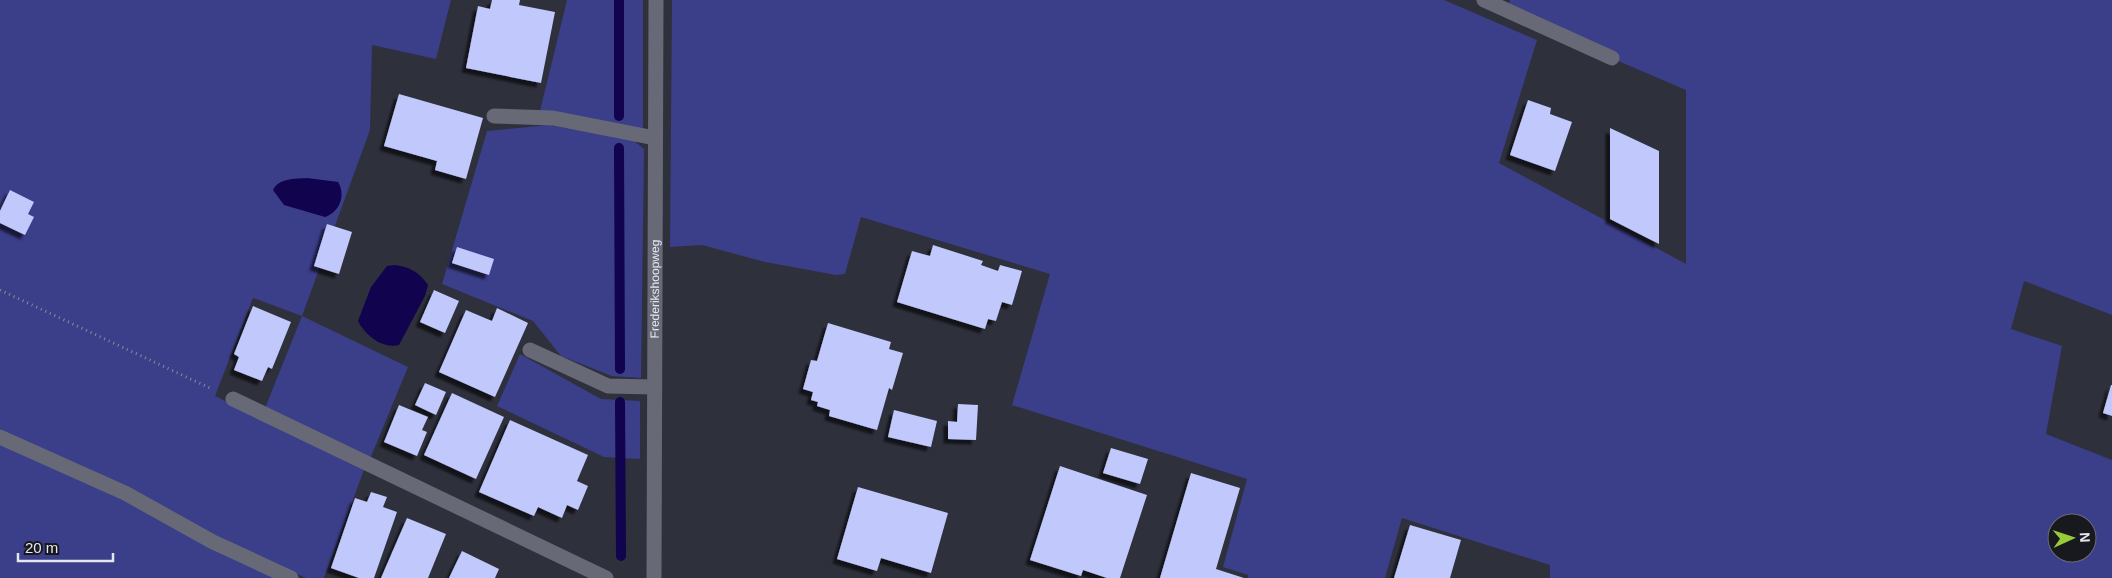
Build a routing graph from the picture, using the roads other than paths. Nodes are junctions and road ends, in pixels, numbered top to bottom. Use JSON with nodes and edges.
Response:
{"nodes":[{"id":1,"x":656,"y":0,"type":"edge"},
{"id":2,"x":1484,"y":0,"type":"edge"},
{"id":3,"x":1612,"y":58,"type":"dead end"},
{"id":4,"x":494,"y":116,"type":"dead end"},
{"id":5,"x":655,"y":138,"type":"junction"},
{"id":6,"x":530,"y":350,"type":"dead end"},
{"id":7,"x":654,"y":387,"type":"junction"},
{"id":8,"x":233,"y":399,"type":"road end"},
{"id":9,"x":0,"y":437,"type":"edge"},
{"id":10,"x":291,"y":578,"type":"edge"},
{"id":11,"x":606,"y":578,"type":"edge"},
{"id":12,"x":654,"y":578,"type":"edge"}],
"edges":[{"from":1,"to":5,"type":"street","name":"Frederikshoopweg"},
{"from":2,"to":3,"type":"street"},
{"from":4,"to":5,"type":"street"},
{"from":5,"to":7,"type":"street","name":"Frederikshoopweg"},
{"from":6,"to":7,"type":"street"},
{"from":7,"to":12,"type":"street","name":"Frederikshoopweg"},
{"from":8,"to":11,"type":"street"},
{"from":9,"to":10,"type":"street"}]}
